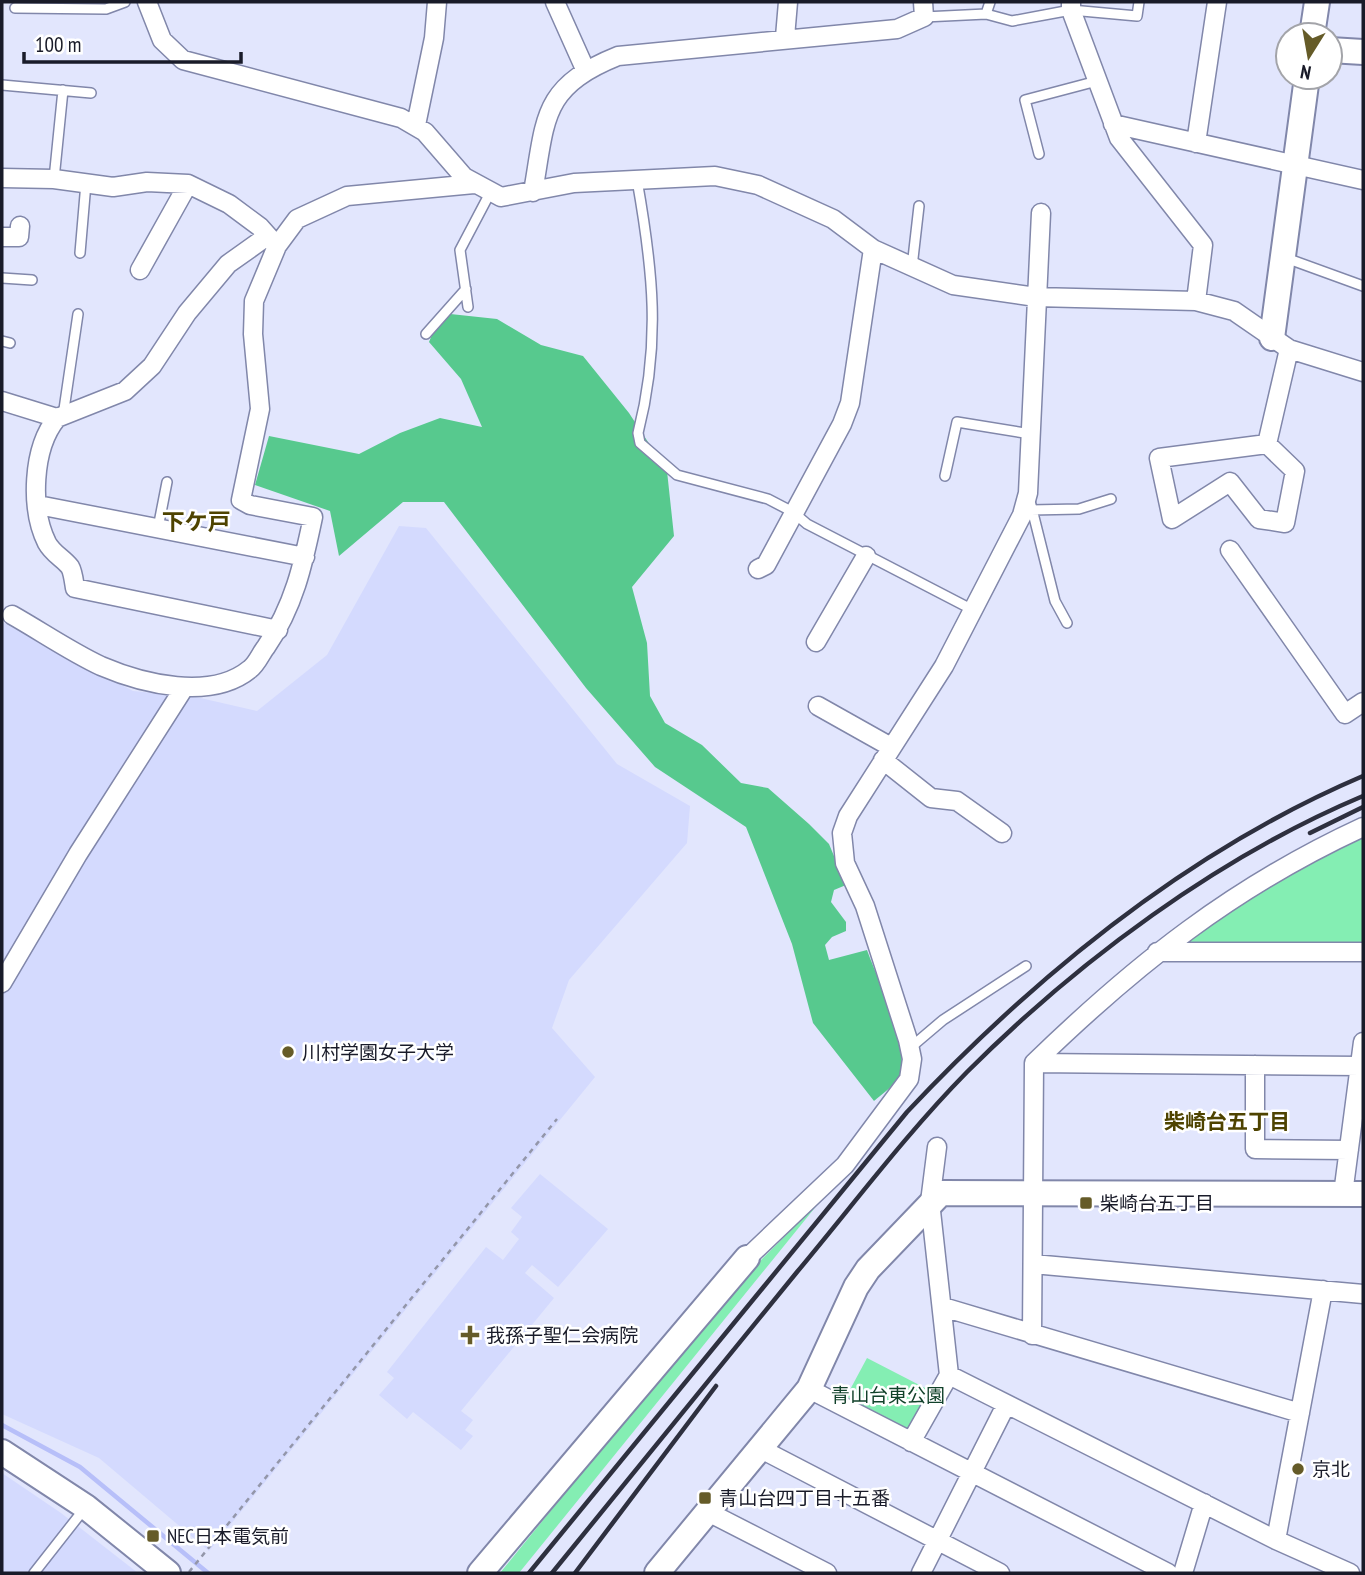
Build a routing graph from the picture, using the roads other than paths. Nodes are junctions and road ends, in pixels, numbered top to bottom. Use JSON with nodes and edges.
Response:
{"nodes":[{"id":1,"x":125,"y":2,"type":"edge"},
{"id":2,"x":147,"y":2,"type":"edge"},
{"id":3,"x":437,"y":2,"type":"edge"},
{"id":4,"x":555,"y":2,"type":"edge"},
{"id":5,"x":788,"y":2,"type":"edge"},
{"id":6,"x":990,"y":2,"type":"edge"},
{"id":7,"x":1139,"y":2,"type":"edge"},
{"id":8,"x":1217,"y":2,"type":"edge"},
{"id":9,"x":1317,"y":2,"type":"edge"},
{"id":10,"x":1071,"y":6,"type":"edge"},
{"id":11,"x":15,"y":9,"type":"edge"},
{"id":12,"x":923,"y":9,"type":"edge"},
{"id":13,"x":986,"y":13,"type":"junction"},
{"id":14,"x":1314,"y":21,"type":"edge"},
{"id":15,"x":785,"y":37,"type":"junction"},
{"id":16,"x":1344,"y":51,"type":"edge"},
{"id":17,"x":1363,"y":52,"type":"edge"},
{"id":18,"x":585,"y":69,"type":"junction"},
{"id":19,"x":1097,"y":81,"type":"junction"},
{"id":20,"x":2,"y":85,"type":"edge"},
{"id":21,"x":63,"y":90,"type":"junction"},
{"id":22,"x":1305,"y":91,"type":"edge"},
{"id":23,"x":91,"y":93,"type":"dead end"},
{"id":24,"x":1113,"y":124,"type":"junction"},
{"id":25,"x":416,"y":125,"type":"junction"},
{"id":26,"x":1196,"y":143,"type":"junction"},
{"id":27,"x":1039,"y":154,"type":"dead end"},
{"id":28,"x":1295,"y":165,"type":"junction"},
{"id":29,"x":2,"y":178,"type":"edge"},
{"id":30,"x":54,"y":179,"type":"junction"},
{"id":31,"x":637,"y":180,"type":"junction"},
{"id":32,"x":1363,"y":180,"type":"edge"},
{"id":33,"x":86,"y":183,"type":"junction"},
{"id":34,"x":188,"y":184,"type":"junction"},
{"id":35,"x":482,"y":189,"type":"junction"},
{"id":36,"x":533,"y":192,"type":"junction"},
{"id":37,"x":919,"y":206,"type":"dead end"},
{"id":38,"x":1041,"y":213,"type":"dead end"},
{"id":39,"x":20,"y":226,"type":"dead end"},
{"id":40,"x":2,"y":237,"type":"edge"},
{"id":41,"x":271,"y":241,"type":"junction"},
{"id":42,"x":873,"y":249,"type":"junction"},
{"id":43,"x":80,"y":253,"type":"dead end"},
{"id":44,"x":1282,"y":257,"type":"junction"},
{"id":45,"x":912,"y":269,"type":"junction"},
{"id":46,"x":140,"y":270,"type":"dead end"},
{"id":47,"x":2,"y":278,"type":"edge"},
{"id":48,"x":32,"y":279,"type":"dead end"},
{"id":49,"x":1363,"y":286,"type":"edge"},
{"id":50,"x":466,"y":289,"type":"junction"},
{"id":51,"x":1036,"y":298,"type":"junction"},
{"id":52,"x":1196,"y":301,"type":"junction"},
{"id":53,"x":468,"y":307,"type":"dead end"},
{"id":54,"x":78,"y":314,"type":"dead end"},
{"id":55,"x":426,"y":334,"type":"dead end"},
{"id":56,"x":1280,"y":343,"type":"junction"},
{"id":57,"x":1363,"y":372,"type":"edge"},
{"id":58,"x":2,"y":401,"type":"edge"},
{"id":59,"x":60,"y":417,"type":"junction"},
{"id":60,"x":1031,"y":434,"type":"junction"},
{"id":61,"x":1267,"y":444,"type":"junction"},
{"id":62,"x":945,"y":476,"type":"dead end"},
{"id":63,"x":167,"y":482,"type":"dead end"},
{"id":64,"x":1111,"y":499,"type":"dead end"},
{"id":65,"x":1030,"y":501,"type":"junction"},
{"id":66,"x":38,"y":505,"type":"junction"},
{"id":67,"x":793,"y":512,"type":"junction"},
{"id":68,"x":158,"y":528,"type":"junction"},
{"id":69,"x":1230,"y":550,"type":"dead end"},
{"id":70,"x":866,"y":556,"type":"junction"},
{"id":71,"x":305,"y":557,"type":"junction"},
{"id":72,"x":758,"y":569,"type":"dead end"},
{"id":73,"x":973,"y":610,"type":"junction"},
{"id":74,"x":12,"y":615,"type":"dead end"},
{"id":75,"x":1067,"y":624,"type":"dead end"},
{"id":76,"x":278,"y":629,"type":"junction"},
{"id":77,"x":816,"y":642,"type":"dead end"},
{"id":78,"x":184,"y":688,"type":"junction"},
{"id":79,"x":1363,"y":702,"type":"edge"},
{"id":80,"x":818,"y":706,"type":"dead end"},
{"id":81,"x":887,"y":754,"type":"junction"},
{"id":82,"x":1363,"y":827,"type":"edge"},
{"id":83,"x":1002,"y":833,"type":"dead end"},
{"id":84,"x":1157,"y":952,"type":"junction"},
{"id":85,"x":1363,"y":952,"type":"edge"},
{"id":86,"x":1026,"y":966,"type":"dead end"},
{"id":87,"x":2,"y":983,"type":"edge"},
{"id":88,"x":1363,"y":1042,"type":"edge"},
{"id":89,"x":910,"y":1048,"type":"junction"},
{"id":90,"x":1034,"y":1063,"type":"junction"},
{"id":91,"x":1255,"y":1065,"type":"junction"},
{"id":92,"x":1360,"y":1066,"type":"junction"},
{"id":93,"x":937,"y":1147,"type":"dead end"},
{"id":94,"x":1349,"y":1150,"type":"junction"},
{"id":95,"x":1033,"y":1194,"type":"junction"},
{"id":96,"x":1353,"y":1194,"type":"edge"},
{"id":97,"x":930,"y":1202,"type":"junction"},
{"id":98,"x":747,"y":1258,"type":"joint"},
{"id":99,"x":1033,"y":1264,"type":"junction"},
{"id":100,"x":1323,"y":1290,"type":"junction"},
{"id":101,"x":1363,"y":1294,"type":"edge"},
{"id":102,"x":943,"y":1307,"type":"junction"},
{"id":103,"x":1032,"y":1335,"type":"junction"},
{"id":104,"x":949,"y":1375,"type":"junction"},
{"id":105,"x":809,"y":1389,"type":"junction"},
{"id":106,"x":1006,"y":1405,"type":"junction"},
{"id":107,"x":1300,"y":1413,"type":"junction"},
{"id":108,"x":911,"y":1442,"type":"junction"},
{"id":109,"x":761,"y":1449,"type":"junction"},
{"id":110,"x":2,"y":1452,"type":"edge"},
{"id":111,"x":971,"y":1473,"type":"junction"},
{"id":112,"x":1204,"y":1503,"type":"junction"},
{"id":113,"x":86,"y":1507,"type":"junction"},
{"id":114,"x":708,"y":1512,"type":"junction"},
{"id":115,"x":1276,"y":1540,"type":"junction"},
{"id":116,"x":937,"y":1541,"type":"junction"},
{"id":117,"x":663,"y":1572,"type":"edge"},
{"id":118,"x":34,"y":1573,"type":"edge"},
{"id":119,"x":178,"y":1573,"type":"edge"},
{"id":120,"x":480,"y":1573,"type":"edge"},
{"id":121,"x":827,"y":1573,"type":"edge"},
{"id":122,"x":921,"y":1573,"type":"edge"},
{"id":123,"x":1000,"y":1573,"type":"edge"},
{"id":124,"x":1168,"y":1573,"type":"edge"},
{"id":125,"x":1184,"y":1573,"type":"edge"},
{"id":126,"x":1350,"y":1573,"type":"edge"}],
"edges":[{"from":1,"to":11,"type":"lane"},
{"from":2,"to":25,"type":"street"},
{"from":3,"to":25,"type":"street"},
{"from":4,"to":18,"type":"street"},
{"from":5,"to":15,"type":"street"},
{"from":6,"to":13,"type":"lane"},
{"from":7,"to":10,"type":"lane"},
{"from":8,"to":26,"type":"street"},
{"from":9,"to":14,"type":"street"},
{"from":10,"to":13,"type":"lane"},
{"from":10,"to":19,"type":"street"},
{"from":12,"to":13,"type":"lane"},
{"from":12,"to":15,"type":"street"},
{"from":15,"to":18,"type":"street"},
{"from":16,"to":17,"type":"street"},
{"from":18,"to":36,"type":"street"},
{"from":19,"to":24,"type":"street"},
{"from":19,"to":27,"type":"lane"},
{"from":20,"to":21,"type":"lane"},
{"from":21,"to":23,"type":"lane"},
{"from":21,"to":30,"type":"lane"},
{"from":22,"to":28,"type":"street"},
{"from":24,"to":26,"type":"street"},
{"from":24,"to":52,"type":"street"},
{"from":25,"to":35,"type":"street"},
{"from":26,"to":28,"type":"street"},
{"from":28,"to":32,"type":"street"},
{"from":28,"to":44,"type":"street"},
{"from":29,"to":30,"type":"street"},
{"from":30,"to":33,"type":"street"},
{"from":31,"to":36,"type":"street"},
{"from":31,"to":42,"type":"street"},
{"from":31,"to":67,"type":"lane"},
{"from":33,"to":34,"type":"street"},
{"from":33,"to":43,"type":"lane"},
{"from":34,"to":41,"type":"street"},
{"from":34,"to":46,"type":"street"},
{"from":35,"to":36,"type":"street"},
{"from":35,"to":41,"type":"street"},
{"from":35,"to":50,"type":"lane"},
{"from":37,"to":45,"type":"lane"},
{"from":38,"to":51,"type":"street"},
{"from":39,"to":40,"type":"street"},
{"from":41,"to":59,"type":"street"},
{"from":41,"to":71,"type":"street"},
{"from":42,"to":45,"type":"street"},
{"from":42,"to":67,"type":"street"},
{"from":44,"to":49,"type":"lane"},
{"from":44,"to":56,"type":"street"},
{"from":45,"to":51,"type":"street"},
{"from":47,"to":48,"type":"lane"},
{"from":50,"to":53,"type":"lane"},
{"from":50,"to":55,"type":"lane"},
{"from":51,"to":52,"type":"street"},
{"from":51,"to":60,"type":"street"},
{"from":52,"to":56,"type":"street"},
{"from":54,"to":59,"type":"lane"},
{"from":56,"to":57,"type":"street"},
{"from":56,"to":61,"type":"street"},
{"from":58,"to":59,"type":"street"},
{"from":59,"to":66,"type":"street"},
{"from":60,"to":62,"type":"lane"},
{"from":60,"to":65,"type":"street"},
{"from":61,"to":61,"type":"street"},
{"from":63,"to":68,"type":"lane"},
{"from":64,"to":65,"type":"lane"},
{"from":65,"to":73,"type":"street"},
{"from":65,"to":75,"type":"lane"},
{"from":66,"to":68,"type":"street"},
{"from":66,"to":76,"type":"street"},
{"from":67,"to":70,"type":"lane"},
{"from":67,"to":72,"type":"street"},
{"from":68,"to":71,"type":"street"},
{"from":69,"to":79,"type":"street"},
{"from":70,"to":73,"type":"lane"},
{"from":70,"to":77,"type":"street"},
{"from":71,"to":76,"type":"street"},
{"from":73,"to":81,"type":"street"},
{"from":74,"to":78,"type":"street"},
{"from":76,"to":78,"type":"street"},
{"from":78,"to":87,"type":"street"},
{"from":80,"to":81,"type":"street"},
{"from":81,"to":83,"type":"street"},
{"from":81,"to":89,"type":"street"},
{"from":82,"to":84,"type":"street"},
{"from":84,"to":85,"type":"street"},
{"from":84,"to":90,"type":"street"},
{"from":86,"to":89,"type":"lane"},
{"from":88,"to":92,"type":"street"},
{"from":89,"to":98,"type":"street"},
{"from":90,"to":91,"type":"street"},
{"from":90,"to":95,"type":"street"},
{"from":91,"to":92,"type":"street"},
{"from":91,"to":94,"type":"street"},
{"from":92,"to":94,"type":"street"},
{"from":93,"to":97,"type":"street"},
{"from":94,"to":96,"type":"street"},
{"from":95,"to":96,"type":"street"},
{"from":95,"to":97,"type":"street"},
{"from":95,"to":99,"type":"street"},
{"from":97,"to":102,"type":"street"},
{"from":97,"to":105,"type":"street"},
{"from":98,"to":120,"type":"street"},
{"from":99,"to":100,"type":"street"},
{"from":99,"to":103,"type":"street"},
{"from":100,"to":101,"type":"street"},
{"from":100,"to":107,"type":"street"},
{"from":102,"to":103,"type":"street"},
{"from":102,"to":104,"type":"street"},
{"from":103,"to":107,"type":"street"},
{"from":104,"to":106,"type":"street"},
{"from":104,"to":108,"type":"street"},
{"from":105,"to":108,"type":"street"},
{"from":105,"to":109,"type":"street"},
{"from":106,"to":111,"type":"street"},
{"from":106,"to":112,"type":"street"},
{"from":107,"to":115,"type":"street"},
{"from":108,"to":111,"type":"street"},
{"from":109,"to":114,"type":"street"},
{"from":109,"to":116,"type":"street"},
{"from":110,"to":113,"type":"street"},
{"from":111,"to":116,"type":"street"},
{"from":111,"to":124,"type":"street"},
{"from":112,"to":115,"type":"street"},
{"from":112,"to":125,"type":"street"},
{"from":113,"to":118,"type":"lane"},
{"from":113,"to":119,"type":"street"},
{"from":114,"to":117,"type":"street"},
{"from":114,"to":121,"type":"street"},
{"from":115,"to":126,"type":"street"},
{"from":116,"to":122,"type":"street"},
{"from":116,"to":123,"type":"street"}]}
